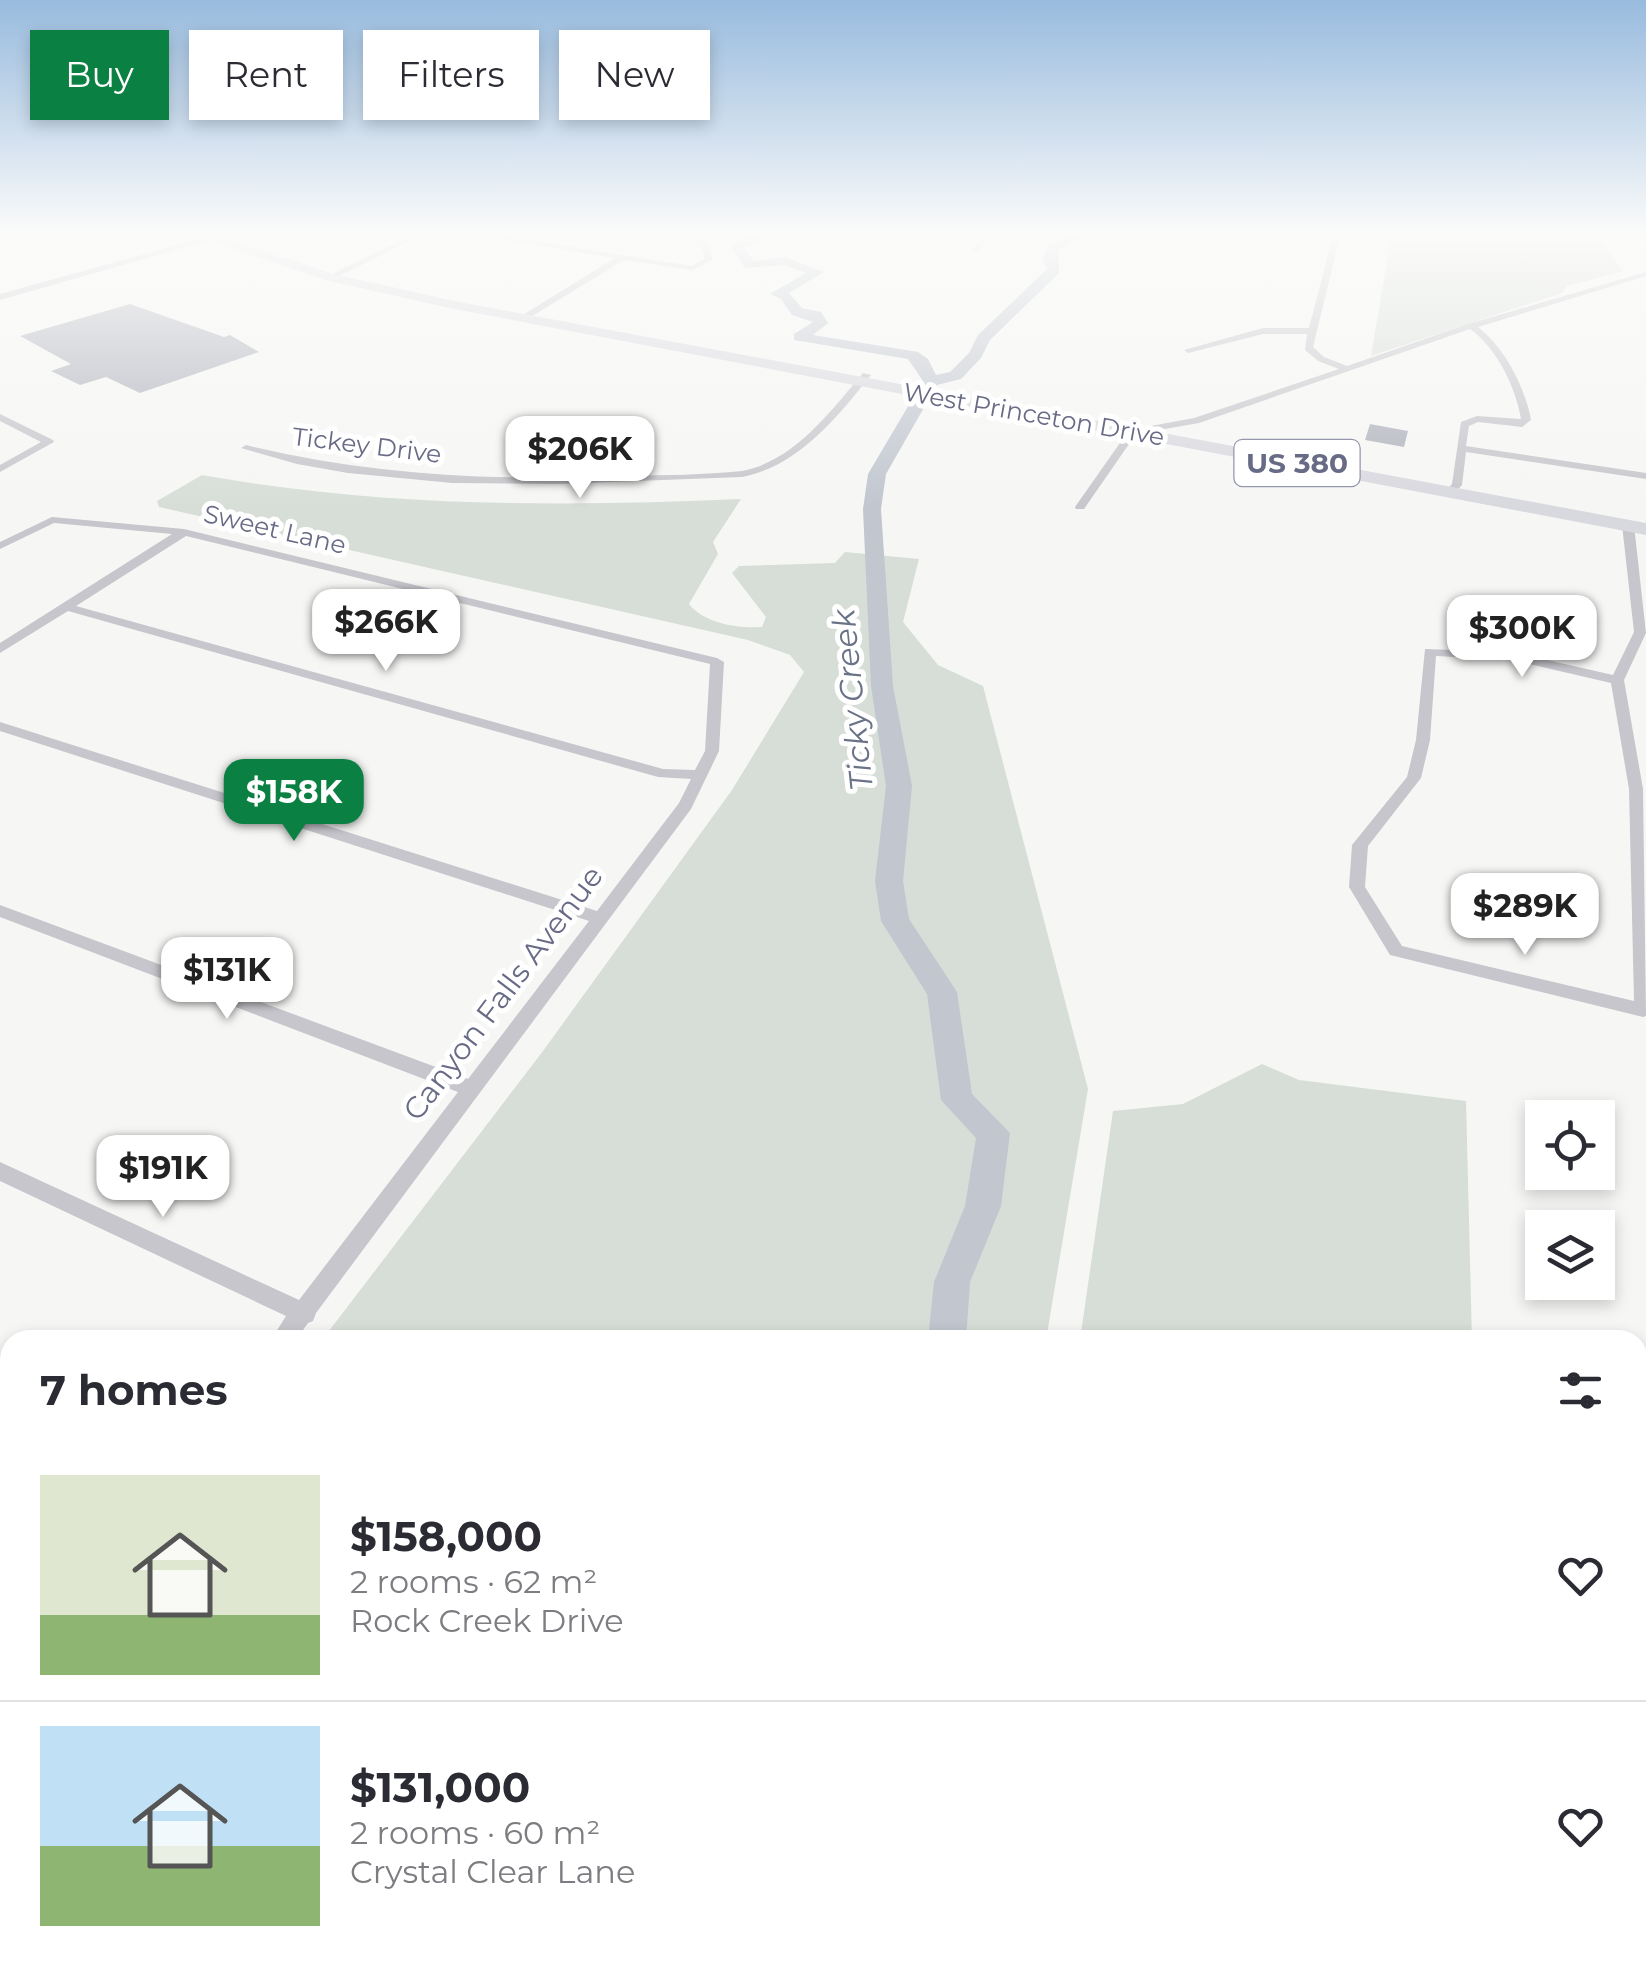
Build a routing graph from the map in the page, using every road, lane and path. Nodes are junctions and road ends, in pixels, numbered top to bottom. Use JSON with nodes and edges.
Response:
{"nodes":[{"id":1,"x":576,"y":324,"type":"edge"},
{"id":2,"x":1311,"y":324,"type":"edge"},
{"id":3,"x":1477,"y":324,"type":"edge"},
{"id":4,"x":1471,"y":326,"type":"junction"},
{"id":5,"x":1309,"y":331,"type":"junction"},
{"id":6,"x":1188,"y":350,"type":"dead end"},
{"id":7,"x":1348,"y":370,"type":"junction"},
{"id":8,"x":863,"y":379,"type":"junction"},
{"id":9,"x":949,"y":395,"type":"junction"},
{"id":10,"x":0,"y":418,"type":"edge"},
{"id":11,"x":1162,"y":429,"type":"junction"},
{"id":12,"x":1133,"y":432,"type":"junction"},
{"id":13,"x":246,"y":448,"type":"dead end"},
{"id":14,"x":1463,"y":449,"type":"junction"},
{"id":15,"x":0,"y":469,"type":"edge"},
{"id":16,"x":1646,"y":476,"type":"edge"},
{"id":17,"x":1454,"y":489,"type":"junction"},
{"id":18,"x":1080,"y":507,"type":"dead end"},
{"id":19,"x":1640,"y":525,"type":"edge"},
{"id":20,"x":184,"y":532,"type":"junction"},
{"id":21,"x":0,"y":546,"type":"edge"},
{"id":22,"x":66,"y":607,"type":"junction"},
{"id":23,"x":0,"y":649,"type":"edge"},
{"id":24,"x":717,"y":662,"type":"joint"},
{"id":25,"x":1616,"y":680,"type":"junction"},
{"id":26,"x":0,"y":726,"type":"edge"},
{"id":27,"x":701,"y":775,"type":"junction"},
{"id":28,"x":1641,"y":790,"type":"edge"},
{"id":29,"x":0,"y":910,"type":"edge"},
{"id":30,"x":602,"y":919,"type":"junction"},
{"id":31,"x":1644,"y":1010,"type":"edge"},
{"id":32,"x":470,"y":1088,"type":"junction"},
{"id":33,"x":0,"y":1171,"type":"edge"},
{"id":34,"x":305,"y":1314,"type":"junction"},
{"id":35,"x":291,"y":1330,"type":"edge"}],
"edges":[{"from":1,"to":8,"type":"highway","name":"West Princeton Drive","number":"US 380"},
{"from":2,"to":5,"type":"street"},
{"from":3,"to":4,"type":"street"},
{"from":4,"to":7,"type":"street"},
{"from":4,"to":14,"type":"street"},
{"from":5,"to":6,"type":"street"},
{"from":5,"to":7,"type":"street"},
{"from":7,"to":11,"type":"street"},
{"from":8,"to":9,"type":"highway","name":"West Princeton Drive","number":"US 380"},
{"from":8,"to":13,"type":"street","name":"Tickey Drive"},
{"from":9,"to":11,"type":"highway","name":"West Princeton Drive","number":"US 380"},
{"from":9,"to":12,"type":"highway","name":"West Princeton Drive","number":"US 380"},
{"from":10,"to":15,"type":"street"},
{"from":11,"to":12,"type":"street"},
{"from":11,"to":17,"type":"highway","name":"West Princeton Drive","number":"US 380"},
{"from":12,"to":17,"type":"highway","name":"West Princeton Drive","number":"US 380"},
{"from":12,"to":18,"type":"street"},
{"from":14,"to":16,"type":"street"},
{"from":14,"to":17,"type":"street"},
{"from":17,"to":19,"type":"highway","name":"West Princeton Drive","number":"US 380"},
{"from":19,"to":25,"type":"street"},
{"from":20,"to":21,"type":"street","name":"Sweet Lane"},
{"from":20,"to":22,"type":"street"},
{"from":20,"to":24,"type":"street","name":"Sweet Lane"},
{"from":22,"to":23,"type":"street"},
{"from":22,"to":27,"type":"street"},
{"from":24,"to":27,"type":"street","name":"Canyon Falls Avenue"},
{"from":25,"to":28,"type":"street"},
{"from":25,"to":31,"type":"street"},
{"from":26,"to":30,"type":"street"},
{"from":27,"to":30,"type":"street","name":"Canyon Falls Avenue"},
{"from":28,"to":31,"type":"street"},
{"from":29,"to":32,"type":"street"},
{"from":30,"to":32,"type":"street","name":"Canyon Falls Avenue"},
{"from":32,"to":34,"type":"street","name":"Canyon Falls Avenue"},
{"from":33,"to":34,"type":"street"},
{"from":34,"to":35,"type":"street","name":"Canyon Falls Avenue"}]}
